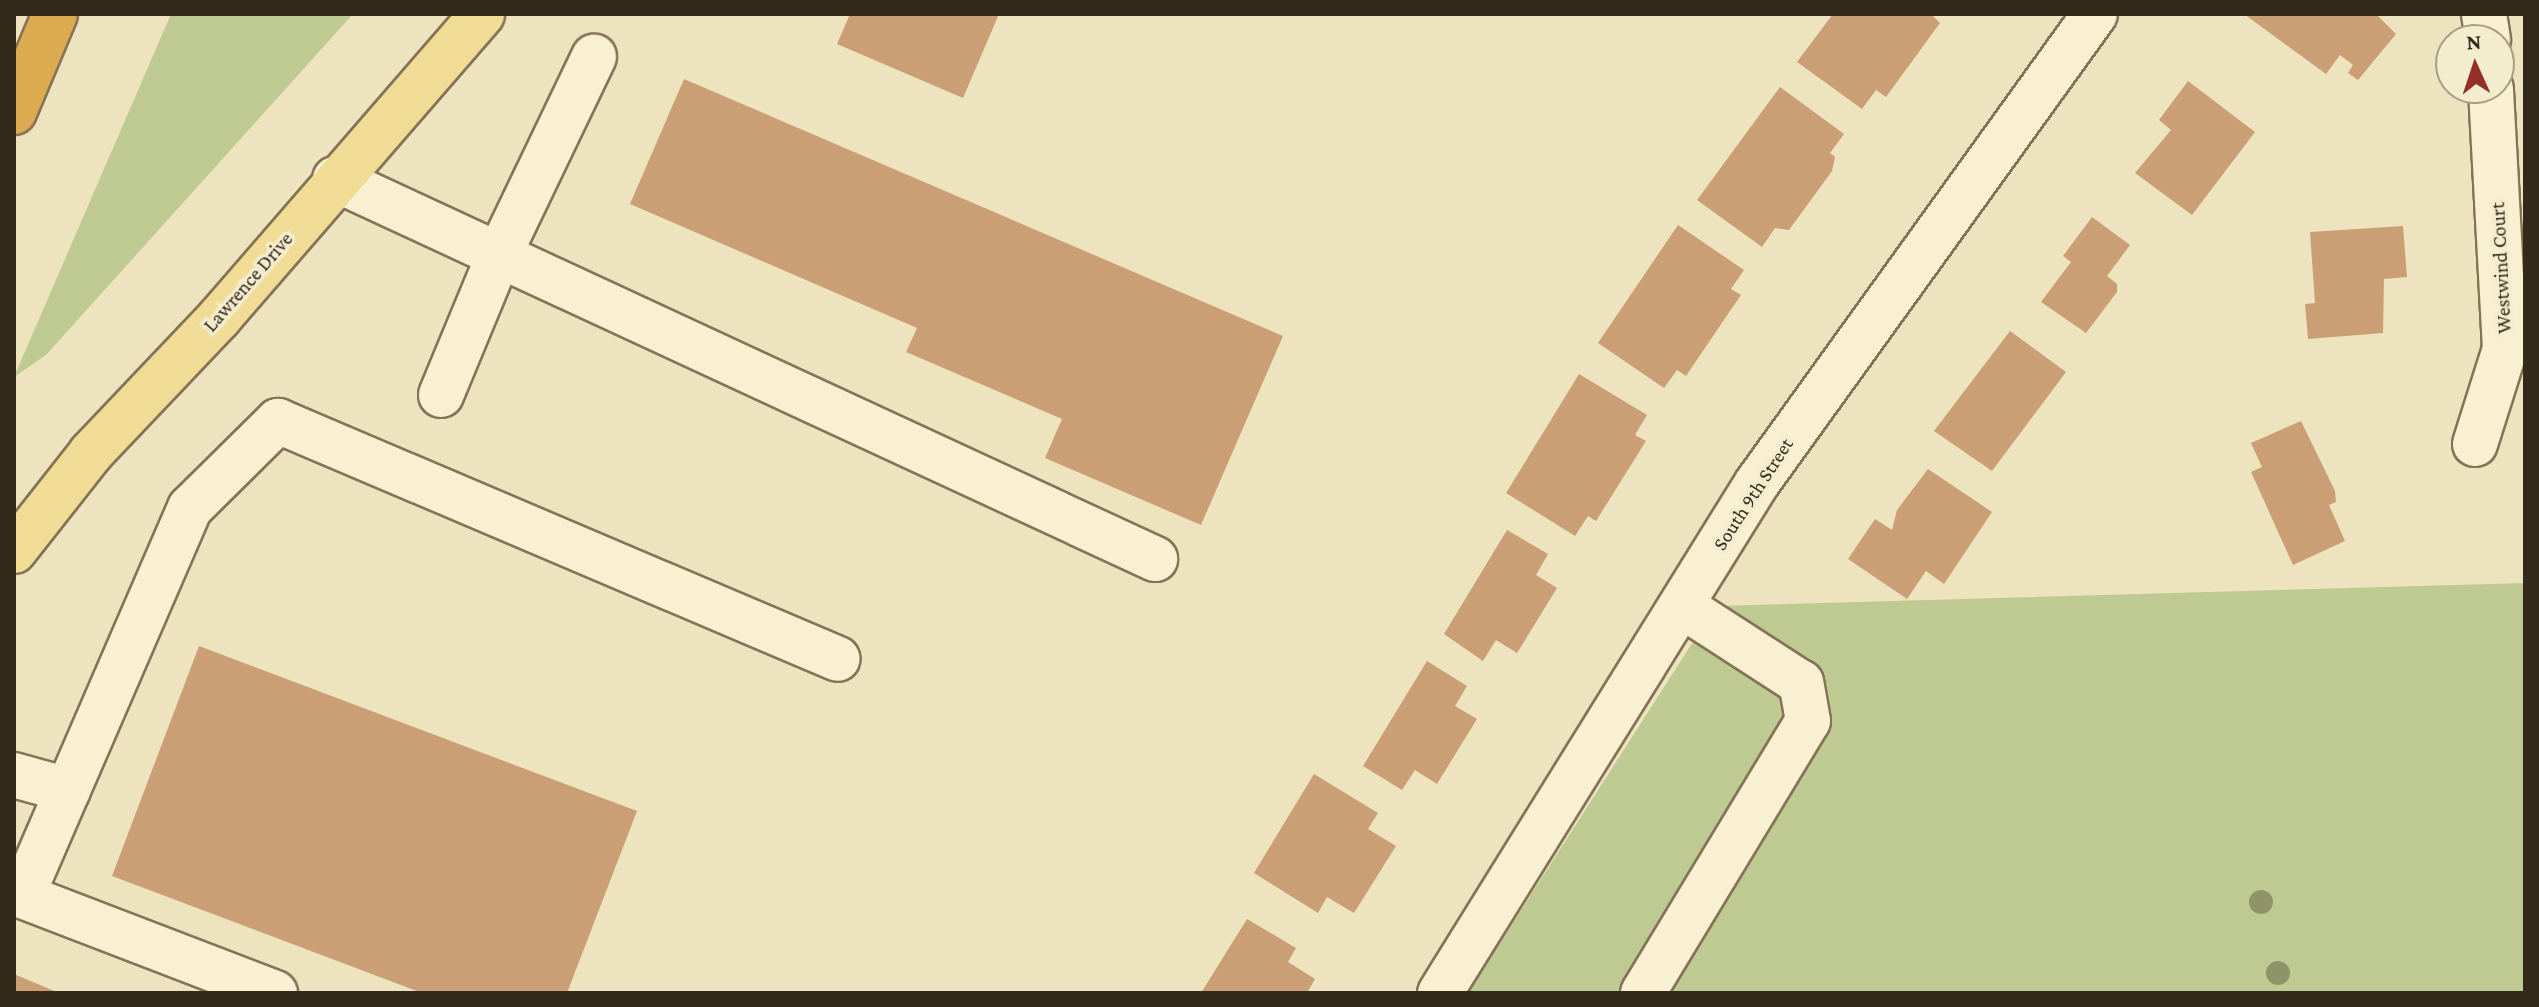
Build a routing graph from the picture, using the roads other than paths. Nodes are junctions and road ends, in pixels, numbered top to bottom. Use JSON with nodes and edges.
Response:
{"nodes":[{"id":1,"x":55,"y":14,"type":"edge"},
{"id":2,"x":482,"y":14,"type":"edge"},
{"id":3,"x":2095,"y":14,"type":"edge"},
{"id":4,"x":594,"y":57,"type":"dead end"},
{"id":5,"x":2492,"y":104,"type":"edge"},
{"id":6,"x":14,"y":112,"type":"edge"},
{"id":7,"x":335,"y":179,"type":"junction"},
{"id":8,"x":499,"y":255,"type":"junction"},
{"id":9,"x":441,"y":395,"type":"dead end"},
{"id":10,"x":2475,"y":444,"type":"dead end"},
{"id":11,"x":14,"y":551,"type":"edge"},
{"id":12,"x":1155,"y":559,"type":"dead end"},
{"id":13,"x":1682,"y":606,"type":"junction"},
{"id":14,"x":838,"y":659,"type":"dead end"},
{"id":15,"x":14,"y":775,"type":"edge"},
{"id":16,"x":68,"y":790,"type":"junction"},
{"id":17,"x":275,"y":993,"type":"edge"},
{"id":18,"x":1440,"y":993,"type":"edge"},
{"id":19,"x":1643,"y":993,"type":"edge"}],
"edges":[{"from":1,"to":6,"type":"highway"},
{"from":2,"to":7,"type":"main road","name":"Lawrence Drive"},
{"from":3,"to":13,"type":"street","name":"South 9th Street"},
{"from":4,"to":8,"type":"street"},
{"from":5,"to":10,"type":"street","name":"Westwind Court"},
{"from":7,"to":8,"type":"street"},
{"from":7,"to":11,"type":"main road","name":"Lawrence Drive"},
{"from":8,"to":9,"type":"street"},
{"from":8,"to":12,"type":"street"},
{"from":13,"to":18,"type":"street","name":"South 9th Street"},
{"from":13,"to":19,"type":"street"},
{"from":14,"to":16,"type":"street"},
{"from":15,"to":16,"type":"street"},
{"from":16,"to":17,"type":"street"}]}
